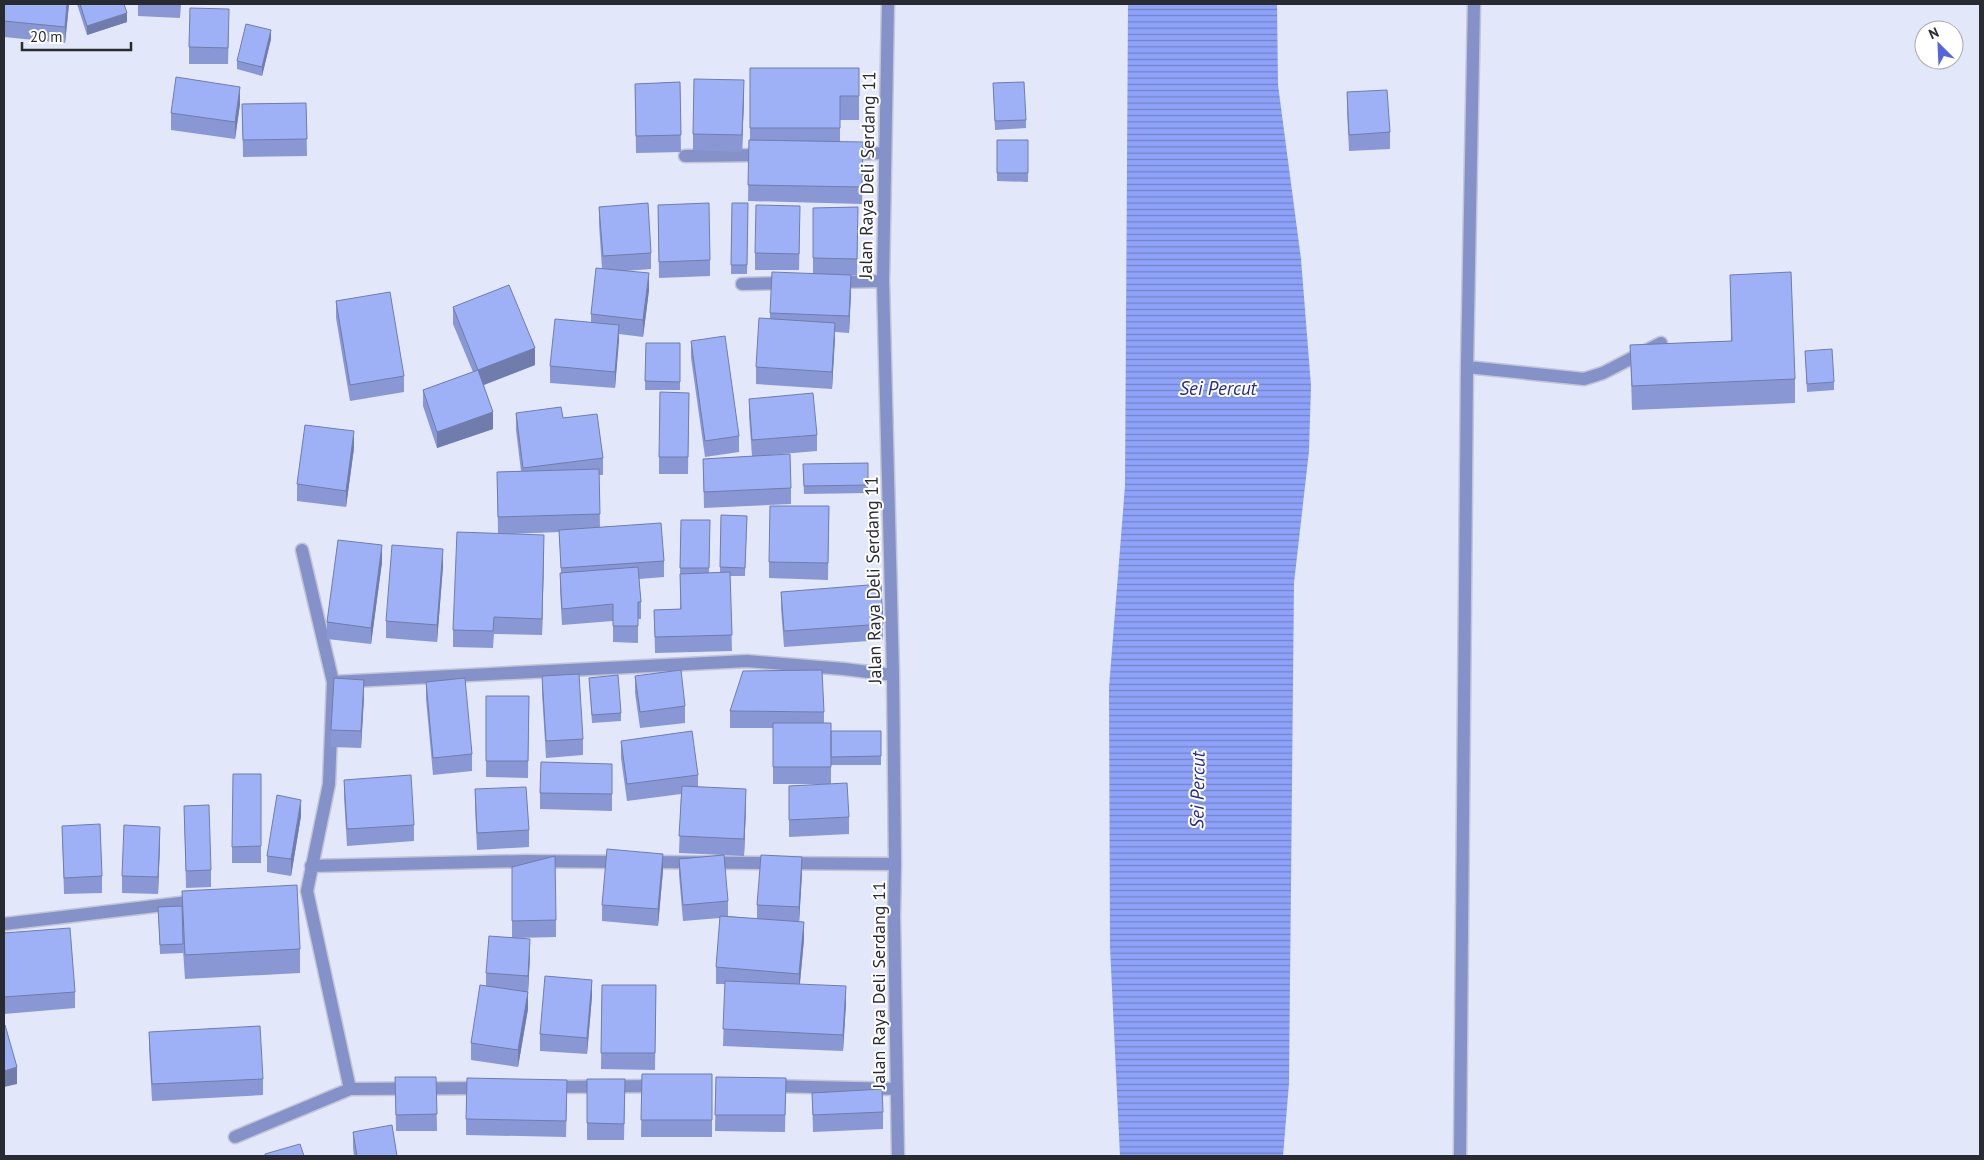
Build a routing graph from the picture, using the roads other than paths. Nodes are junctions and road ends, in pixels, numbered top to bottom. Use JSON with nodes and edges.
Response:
{"nodes":[{"id":1,"x":888,"y":4,"type":"edge"},
{"id":2,"x":1474,"y":4,"type":"edge"},
{"id":3,"x":884,"y":153,"type":"junction"},
{"id":4,"x":834,"y":154,"type":"edge"},
{"id":5,"x":774,"y":155,"type":"edge"},
{"id":6,"x":685,"y":156,"type":"dead end"},
{"id":7,"x":883,"y":281,"type":"junction"},
{"id":8,"x":799,"y":282,"type":"edge"},
{"id":9,"x":827,"y":282,"type":"edge"},
{"id":10,"x":742,"y":284,"type":"dead end"},
{"id":11,"x":1661,"y":343,"type":"edge"},
{"id":12,"x":1467,"y":367,"type":"junction"},
{"id":13,"x":302,"y":550,"type":"dead end"},
{"id":14,"x":893,"y":676,"type":"junction"},
{"id":15,"x":333,"y":682,"type":"junction"},
{"id":16,"x":895,"y":864,"type":"junction"},
{"id":17,"x":311,"y":866,"type":"junction"},
{"id":18,"x":209,"y":900,"type":"edge"},
{"id":19,"x":4,"y":924,"type":"edge"},
{"id":20,"x":673,"y":1086,"type":"edge"},
{"id":21,"x":761,"y":1086,"type":"edge"},
{"id":22,"x":536,"y":1087,"type":"edge"},
{"id":23,"x":497,"y":1088,"type":"edge"},
{"id":24,"x":350,"y":1089,"type":"junction"},
{"id":25,"x":896,"y":1089,"type":"junction"},
{"id":26,"x":235,"y":1137,"type":"dead end"},
{"id":27,"x":898,"y":1156,"type":"edge"},
{"id":28,"x":1460,"y":1156,"type":"edge"}],
"edges":[{"from":1,"to":3,"type":"street","name":"Jalan Raya Deli Serdang 11"},
{"from":2,"to":12,"type":"street"},
{"from":3,"to":4,"type":"street"},
{"from":3,"to":7,"type":"street","name":"Jalan Raya Deli Serdang 11"},
{"from":5,"to":6,"type":"street"},
{"from":7,"to":9,"type":"street"},
{"from":7,"to":14,"type":"street","name":"Jalan Raya Deli Serdang 11"},
{"from":8,"to":10,"type":"street"},
{"from":11,"to":12,"type":"street"},
{"from":12,"to":28,"type":"street"},
{"from":13,"to":15,"type":"street"},
{"from":14,"to":15,"type":"street"},
{"from":14,"to":16,"type":"street","name":"Jalan Raya Deli Serdang 11"},
{"from":15,"to":17,"type":"street"},
{"from":16,"to":17,"type":"street"},
{"from":16,"to":25,"type":"street","name":"Jalan Raya Deli Serdang 11"},
{"from":17,"to":24,"type":"street"},
{"from":18,"to":19,"type":"street"},
{"from":20,"to":22,"type":"street"},
{"from":21,"to":25,"type":"street"},
{"from":23,"to":24,"type":"street"},
{"from":24,"to":26,"type":"street"},
{"from":25,"to":27,"type":"street","name":"Jalan Raya Deli Serdang 11"}]}
